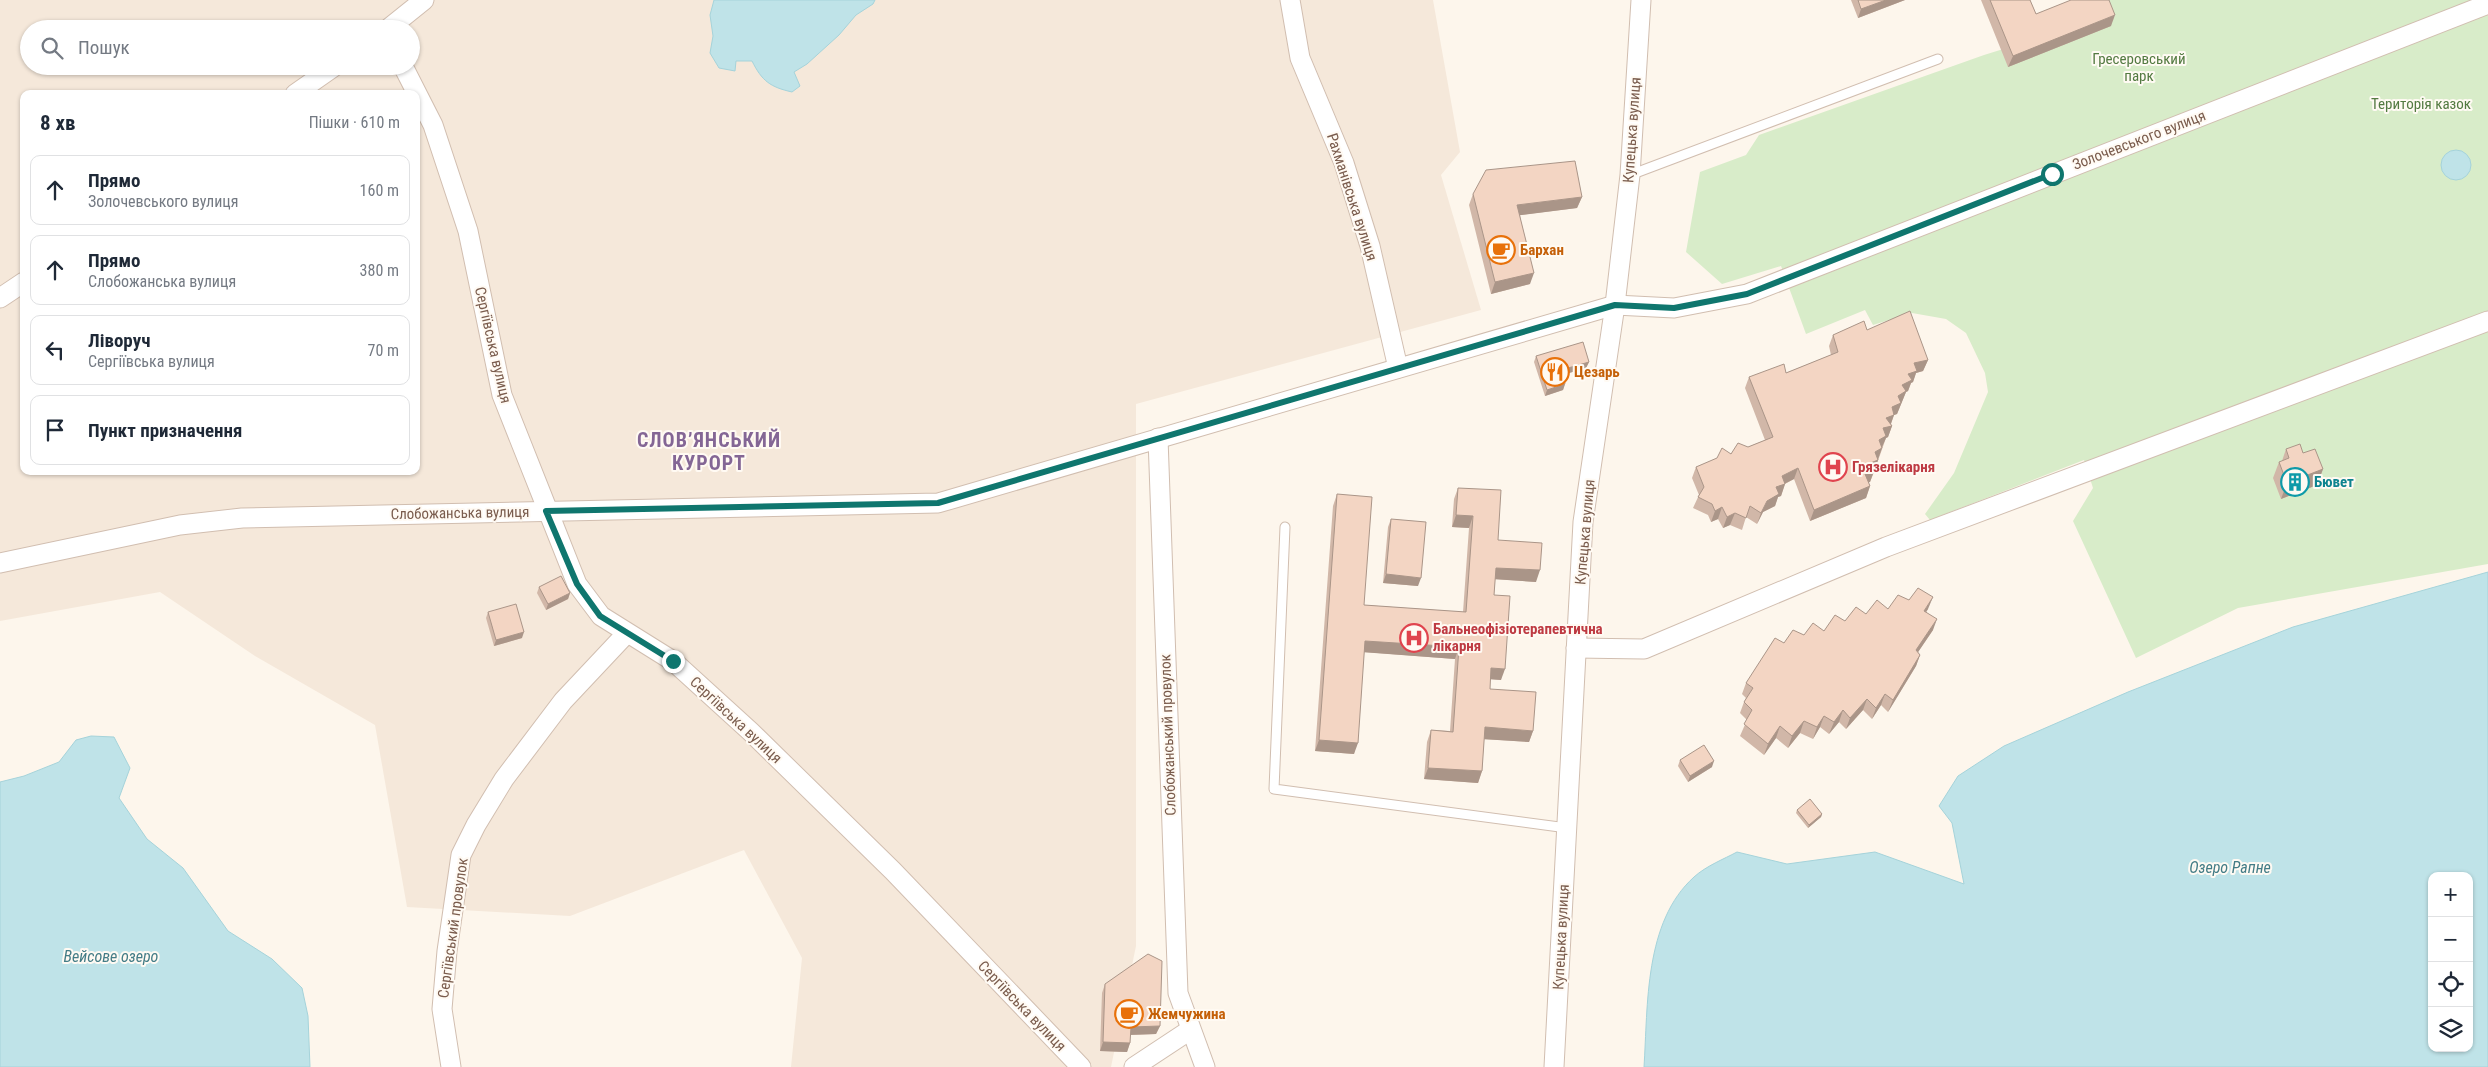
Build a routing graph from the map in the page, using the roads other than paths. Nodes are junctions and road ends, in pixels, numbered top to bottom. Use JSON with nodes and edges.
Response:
{"nodes":[{"id":1,"x":424,"y":0,"type":"edge"},
{"id":2,"x":1290,"y":0,"type":"edge"},
{"id":3,"x":1641,"y":0,"type":"edge"},
{"id":4,"x":2488,"y":4,"type":"edge"},
{"id":5,"x":399,"y":20,"type":"edge"},
{"id":6,"x":1938,"y":60,"type":"dead end"},
{"id":7,"x":322,"y":75,"type":"edge"},
{"id":8,"x":407,"y":75,"type":"edge"},
{"id":9,"x":301,"y":90,"type":"edge"},
{"id":10,"x":415,"y":90,"type":"edge"},
{"id":11,"x":420,"y":100,"type":"edge"},
{"id":12,"x":1630,"y":175,"type":"junction"},
{"id":13,"x":20,"y":285,"type":"edge"},
{"id":14,"x":0,"y":298,"type":"edge"},
{"id":15,"x":1615,"y":305,"type":"junction"},
{"id":16,"x":2488,"y":321,"type":"edge"},
{"id":17,"x":1398,"y":368,"type":"junction"},
{"id":18,"x":1158,"y":438,"type":"junction"},
{"id":19,"x":546,"y":511,"type":"junction"},
{"id":20,"x":1285,"y":527,"type":"dead end"},
{"id":21,"x":0,"y":563,"type":"edge"},
{"id":22,"x":626,"y":634,"type":"junction"},
{"id":23,"x":1576,"y":648,"type":"junction"},
{"id":24,"x":1567,"y":828,"type":"junction"},
{"id":25,"x":1190,"y":1030,"type":"junction"},
{"id":26,"x":451,"y":1067,"type":"edge"},
{"id":27,"x":1081,"y":1067,"type":"edge"},
{"id":28,"x":1134,"y":1067,"type":"edge"},
{"id":29,"x":1205,"y":1067,"type":"edge"},
{"id":30,"x":1554,"y":1067,"type":"edge"}],
"edges":[{"from":1,"to":5,"type":"street"},
{"from":2,"to":17,"type":"street","name":"Рахманівська вулиця"},
{"from":3,"to":12,"type":"street","name":"Купецька вулиця"},
{"from":4,"to":15,"type":"street","name":"Золочевського вулиця"},
{"from":6,"to":12,"type":"lane"},
{"from":7,"to":9,"type":"street"},
{"from":8,"to":10,"type":"street","name":"Сергіївська вулиця"},
{"from":11,"to":19,"type":"street","name":"Сергіївська вулиця"},
{"from":12,"to":15,"type":"street","name":"Купецька вулиця"},
{"from":13,"to":14,"type":"street"},
{"from":15,"to":17,"type":"street","name":"Слобожанська вулиця"},
{"from":15,"to":23,"type":"street","name":"Купецька вулиця"},
{"from":16,"to":23,"type":"street"},
{"from":17,"to":18,"type":"street","name":"Слобожанська вулиця"},
{"from":18,"to":19,"type":"street","name":"Слобожанська вулиця"},
{"from":18,"to":25,"type":"street","name":"Слобожанський провулок"},
{"from":19,"to":21,"type":"street","name":"Слобожанська вулиця"},
{"from":19,"to":22,"type":"street","name":"Сергіївська вулиця"},
{"from":20,"to":24,"type":"lane"},
{"from":22,"to":26,"type":"street","name":"Сергіївський провулок"},
{"from":22,"to":27,"type":"street","name":"Сергіївська вулиця"},
{"from":23,"to":24,"type":"street","name":"Купецька вулиця"},
{"from":24,"to":30,"type":"street","name":"Купецька вулиця"},
{"from":25,"to":28,"type":"street"},
{"from":25,"to":29,"type":"street"}]}
